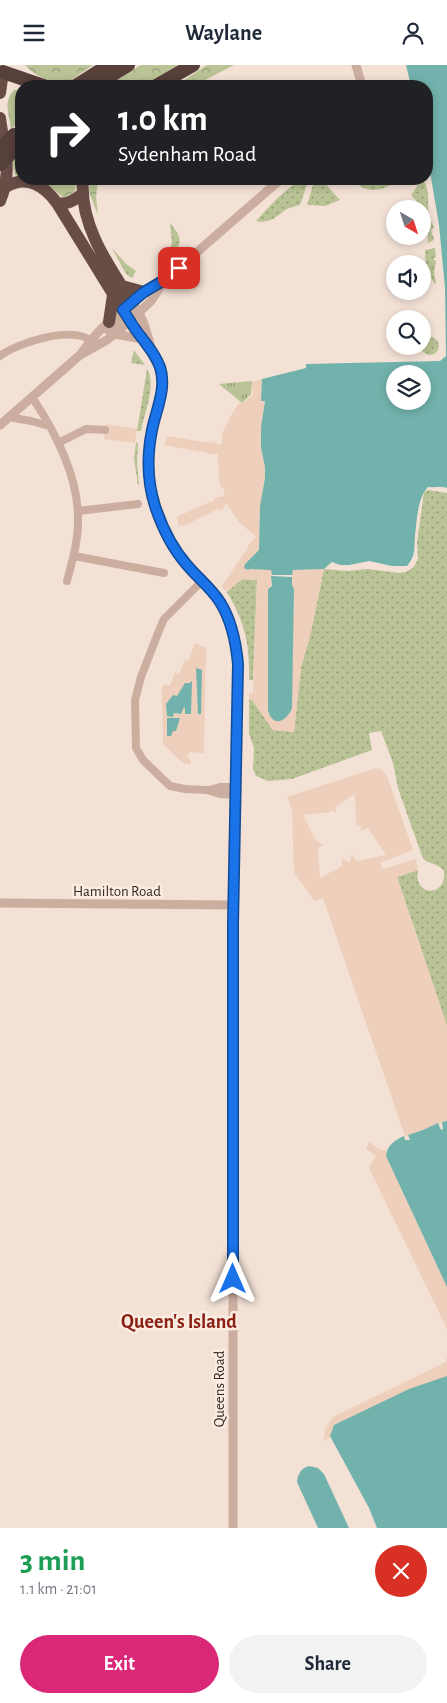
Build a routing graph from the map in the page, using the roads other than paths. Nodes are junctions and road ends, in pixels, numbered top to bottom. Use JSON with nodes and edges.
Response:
{"nodes":[{"id":1,"x":109,"y":65,"type":"edge"},
{"id":2,"x":128,"y":65,"type":"edge"},
{"id":3,"x":193,"y":65,"type":"edge"},
{"id":4,"x":356,"y":65,"type":"edge"},
{"id":5,"x":3,"y":72,"type":"joint"},
{"id":6,"x":177,"y":75,"type":"junction"},
{"id":7,"x":26,"y":80,"type":"edge"},
{"id":8,"x":92,"y":80,"type":"edge"},
{"id":9,"x":97,"y":80,"type":"edge"},
{"id":10,"x":167,"y":80,"type":"edge"},
{"id":11,"x":171,"y":80,"type":"edge"},
{"id":12,"x":360,"y":80,"type":"edge"},
{"id":13,"x":0,"y":93,"type":"edge"},
{"id":14,"x":0,"y":118,"type":"edge"},
{"id":15,"x":15,"y":141,"type":"edge"},
{"id":16,"x":15,"y":143,"type":"edge"},
{"id":17,"x":0,"y":149,"type":"edge"},
{"id":18,"x":0,"y":164,"type":"edge"},
{"id":19,"x":15,"y":183,"type":"edge"},
{"id":20,"x":38,"y":185,"type":"edge"},
{"id":21,"x":83,"y":185,"type":"edge"},
{"id":22,"x":273,"y":185,"type":"edge"},
{"id":23,"x":6,"y":187,"type":"junction"},
{"id":24,"x":82,"y":195,"type":"junction"},
{"id":25,"x":0,"y":201,"type":"edge"},
{"id":26,"x":57,"y":203,"type":"junction"},
{"id":27,"x":166,"y":279,"type":"junction"},
{"id":28,"x":117,"y":290,"type":"junction"},
{"id":29,"x":144,"y":292,"type":"junction"},
{"id":30,"x":131,"y":311,"type":"junction"},
{"id":31,"x":109,"y":322,"type":"junction"},
{"id":32,"x":115,"y":334,"type":"junction"},
{"id":33,"x":142,"y":339,"type":"junction"},
{"id":34,"x":92,"y":344,"type":"junction"},
{"id":35,"x":152,"y":348,"type":"junction"},
{"id":36,"x":0,"y":356,"type":"edge"},
{"id":37,"x":32,"y":397,"type":"junction"},
{"id":38,"x":9,"y":417,"type":"junction"},
{"id":39,"x":0,"y":425,"type":"edge"},
{"id":40,"x":49,"y":426,"type":"junction"},
{"id":41,"x":105,"y":430,"type":"dead end"},
{"id":42,"x":58,"y":443,"type":"junction"},
{"id":43,"x":138,"y":504,"type":"dead end"},
{"id":44,"x":78,"y":511,"type":"junction"},
{"id":45,"x":74,"y":556,"type":"junction"},
{"id":46,"x":164,"y":573,"type":"dead end"},
{"id":47,"x":67,"y":581,"type":"dead end"},
{"id":48,"x":202,"y":581,"type":"junction"},
{"id":49,"x":235,"y":791,"type":"junction"},
{"id":50,"x":0,"y":903,"type":"edge"},
{"id":51,"x":234,"y":905,"type":"junction"},
{"id":52,"x":233,"y":1528,"type":"edge"}],
"edges":[{"from":1,"to":8,"type":"highway"},
{"from":2,"to":9,"type":"highway"},
{"from":3,"to":6,"type":"highway"},
{"from":4,"to":12,"type":"street"},
{"from":5,"to":7,"type":"highway"},
{"from":5,"to":13,"type":"highway"},
{"from":6,"to":10,"type":"highway"},
{"from":6,"to":11,"type":"highway"},
{"from":14,"to":23,"type":"highway"},
{"from":15,"to":17,"type":"highway","bridge":true},
{"from":16,"to":18,"type":"highway","bridge":true},
{"from":19,"to":23,"type":"highway"},
{"from":20,"to":26,"type":"highway"},
{"from":21,"to":24,"type":"highway"},
{"from":22,"to":27,"type":"street"},
{"from":23,"to":25,"type":"highway"},
{"from":24,"to":26,"type":"highway"},
{"from":24,"to":28,"type":"highway"},
{"from":26,"to":28,"type":"highway"},
{"from":27,"to":29,"type":"street"},
{"from":27,"to":30,"type":"street"},
{"from":28,"to":29,"type":"highway"},
{"from":28,"to":30,"type":"highway"},
{"from":28,"to":31,"type":"highway"},
{"from":29,"to":30,"type":"street"},
{"from":30,"to":31,"type":"street"},
{"from":30,"to":32,"type":"street"},
{"from":30,"to":33,"type":"street","name":"Queens Road"},
{"from":30,"to":34,"type":"street"},
{"from":30,"to":35,"type":"street","name":"Queens Road"},
{"from":31,"to":34,"type":"street"},
{"from":32,"to":33,"type":"street"},
{"from":32,"to":34,"type":"street"},
{"from":33,"to":35,"type":"street","name":"Queens Road"},
{"from":34,"to":36,"type":"street"},
{"from":34,"to":37,"type":"street"},
{"from":35,"to":48,"type":"street","name":"Queens Road"},
{"from":37,"to":38,"type":"street"},
{"from":37,"to":40,"type":"street"},
{"from":38,"to":39,"type":"street"},
{"from":38,"to":40,"type":"street"},
{"from":40,"to":42,"type":"street"},
{"from":41,"to":42,"type":"street"},
{"from":42,"to":44,"type":"street"},
{"from":43,"to":44,"type":"street"},
{"from":44,"to":45,"type":"street"},
{"from":45,"to":46,"type":"street"},
{"from":45,"to":47,"type":"street"},
{"from":48,"to":49,"type":"street","name":"Queens Road"},
{"from":48,"to":49,"type":"street"},
{"from":49,"to":51,"type":"street","name":"Queens Road"},
{"from":50,"to":51,"type":"street","name":"Hamilton Road"},
{"from":51,"to":52,"type":"street","name":"Queens Road"}]}
